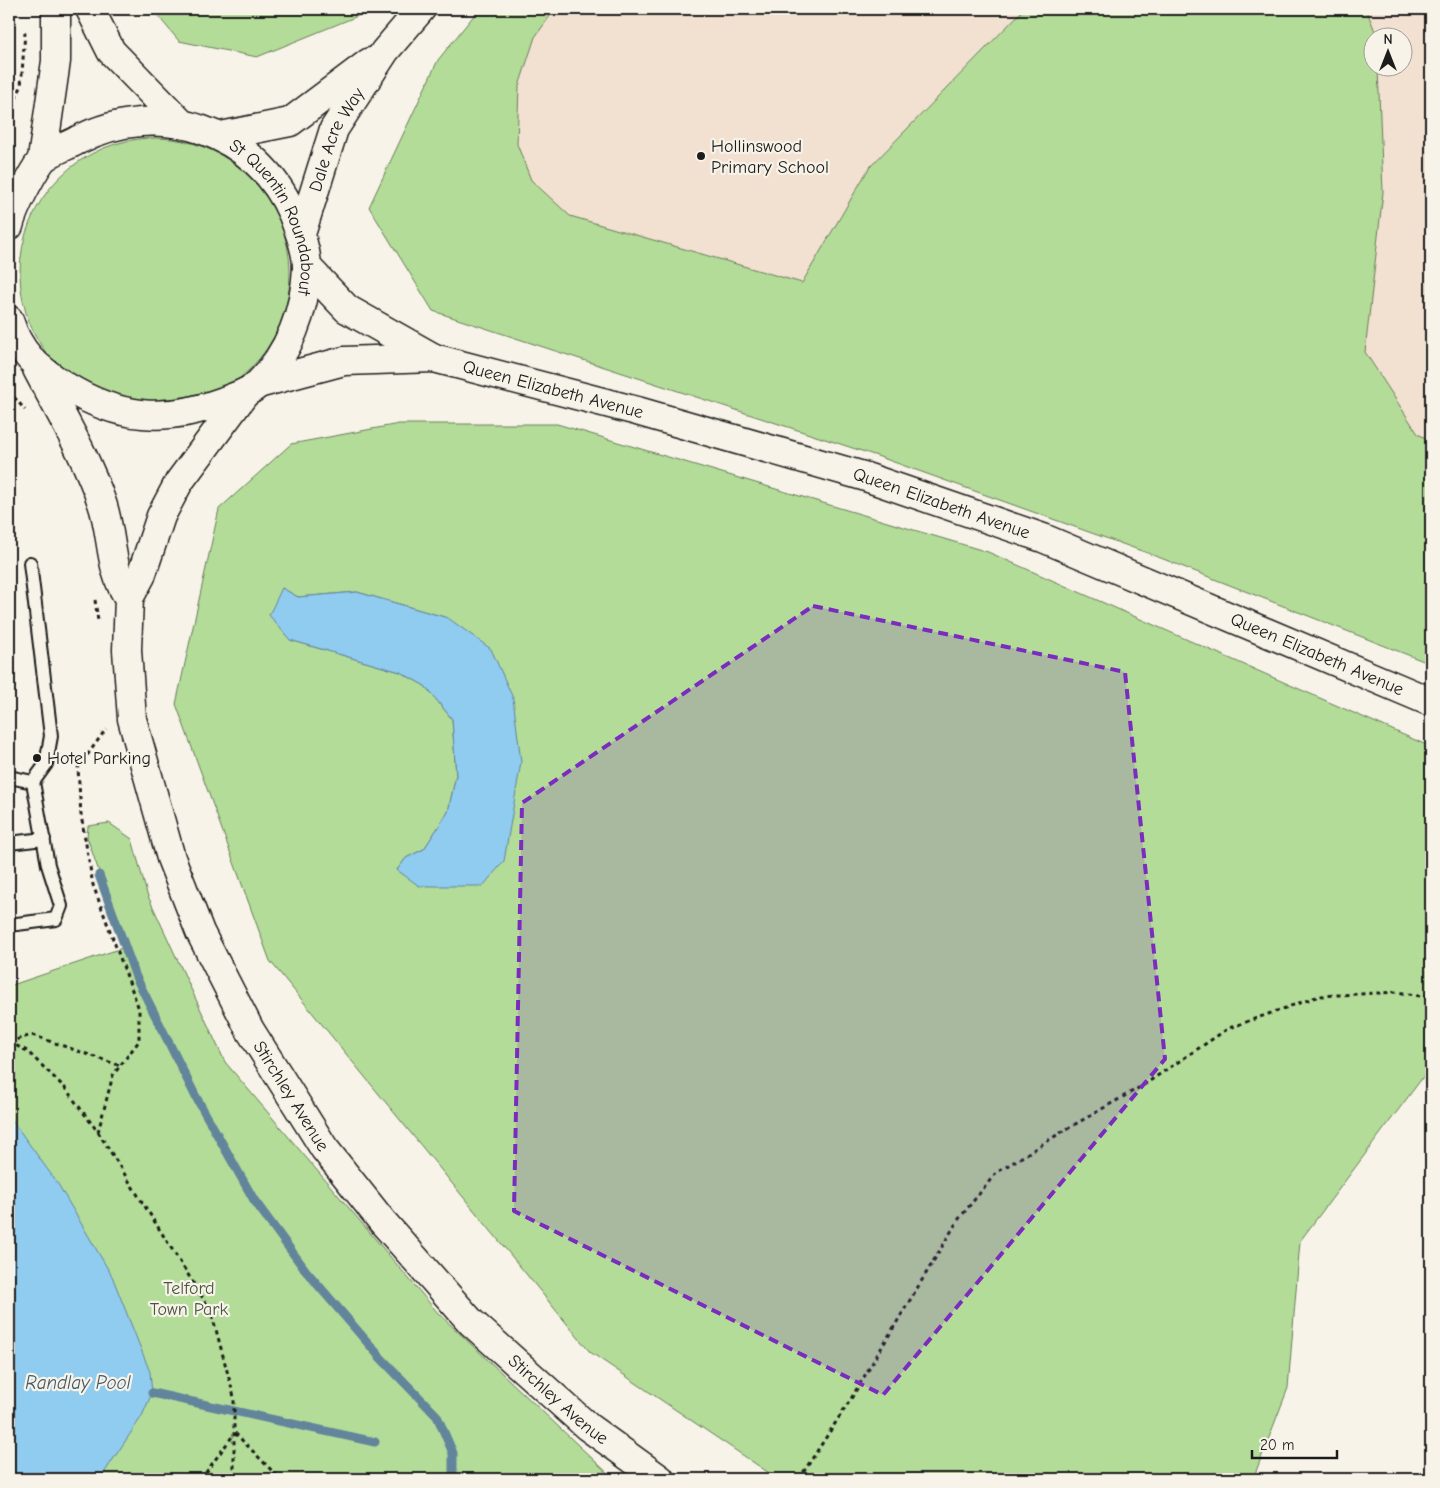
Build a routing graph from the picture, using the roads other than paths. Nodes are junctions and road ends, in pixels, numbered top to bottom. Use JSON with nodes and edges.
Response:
{"nodes":[{"id":1,"x":56,"y":9,"type":"edge"},
{"id":2,"x":90,"y":9,"type":"edge"},
{"id":3,"x":421,"y":9,"type":"edge"},
{"id":4,"x":385,"y":50,"type":"junction"},
{"id":5,"x":180,"y":123,"type":"junction"},
{"id":6,"x":221,"y":136,"type":"junction"},
{"id":7,"x":42,"y":159,"type":"junction"},
{"id":8,"x":9,"y":226,"type":"edge"},
{"id":9,"x":301,"y":234,"type":"junction"},
{"id":10,"x":307,"y":267,"type":"junction"},
{"id":11,"x":9,"y":320,"type":"edge"},
{"id":12,"x":434,"y":358,"type":"junction"},
{"id":13,"x":35,"y":366,"type":"junction"},
{"id":14,"x":252,"y":388,"type":"junction"},
{"id":15,"x":30,"y":563,"type":"dead end"},
{"id":16,"x":129,"y":598,"type":"junction"},
{"id":17,"x":1431,"y":702,"type":"edge"},
{"id":18,"x":9,"y":777,"type":"edge"},
{"id":19,"x":33,"y":782,"type":"junction"},
{"id":20,"x":44,"y":839,"type":"junction"},
{"id":21,"x":9,"y":843,"type":"edge"},
{"id":22,"x":9,"y":925,"type":"edge"},
{"id":23,"x":660,"y":1479,"type":"edge"}],
"edges":[{"from":1,"to":7,"type":"street"},
{"from":2,"to":5,"type":"street"},
{"from":3,"to":4,"type":"street","name":"Dale Acre Way"},
{"from":4,"to":6,"type":"street","name":"Dale Acre Way"},
{"from":4,"to":9,"type":"street","name":"Dale Acre Way"},
{"from":5,"to":6,"type":"street","name":"St Quentin Roundabout"},
{"from":5,"to":7,"type":"street","name":"St Quentin Roundabout"},
{"from":6,"to":9,"type":"street","name":"St Quentin Roundabout"},
{"from":7,"to":8,"type":"street"},
{"from":9,"to":10,"type":"street","name":"St Quentin Roundabout"},
{"from":10,"to":12,"type":"street","name":"Queen Elizabeth Avenue"},
{"from":10,"to":14,"type":"street","name":"St Quentin Roundabout"},
{"from":11,"to":13,"type":"street","name":"St Quentin Roundabout"},
{"from":12,"to":14,"type":"street","name":"Queen Elizabeth Avenue"},
{"from":12,"to":17,"type":"street","name":"Queen Elizabeth Avenue"},
{"from":13,"to":14,"type":"street","name":"St Quentin Roundabout"},
{"from":13,"to":16,"type":"street"},
{"from":14,"to":16,"type":"street"},
{"from":15,"to":19,"type":"lane"},
{"from":16,"to":23,"type":"street","name":"Stirchley Avenue"},
{"from":18,"to":19,"type":"lane"},
{"from":19,"to":20,"type":"lane"},
{"from":20,"to":21,"type":"lane"},
{"from":20,"to":22,"type":"lane"}]}
